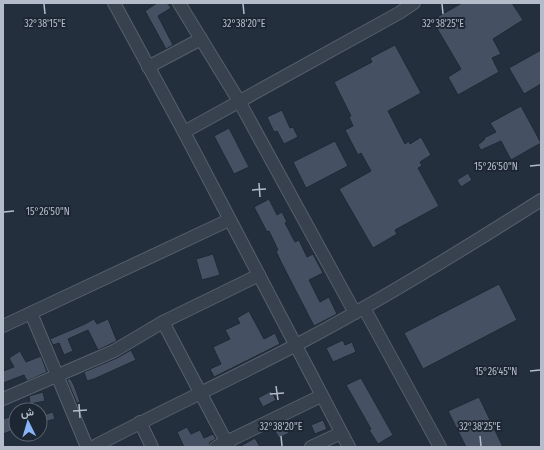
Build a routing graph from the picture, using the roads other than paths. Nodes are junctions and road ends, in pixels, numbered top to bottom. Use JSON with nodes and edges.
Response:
{"nodes":[{"id":1,"x":114,"y":3,"type":"edge"},
{"id":2,"x":179,"y":3,"type":"edge"},
{"id":3,"x":414,"y":3,"type":"edge"},
{"id":4,"x":201,"y":39,"type":"junction"},
{"id":5,"x":148,"y":67,"type":"junction"},
{"id":6,"x":238,"y":101,"type":"junction"},
{"id":7,"x":184,"y":132,"type":"junction"},
{"id":8,"x":541,"y":200,"type":"edge"},
{"id":9,"x":229,"y":220,"type":"junction"},
{"id":10,"x":260,"y":275,"type":"junction"},
{"id":11,"x":359,"y":310,"type":"junction"},
{"id":12,"x":31,"y":313,"type":"junction"},
{"id":13,"x":163,"y":322,"type":"junction"},
{"id":14,"x":3,"y":326,"type":"edge"},
{"id":15,"x":296,"y":345,"type":"junction"},
{"id":16,"x":57,"y":376,"type":"junction"},
{"id":17,"x":201,"y":393,"type":"junction"},
{"id":18,"x":321,"y":396,"type":"junction"},
{"id":19,"x":3,"y":399,"type":"edge"},
{"id":20,"x":140,"y":422,"type":"junction"},
{"id":21,"x":341,"y":433,"type":"junction"},
{"id":22,"x":224,"y":445,"type":"edge"},
{"id":23,"x":87,"y":447,"type":"edge"},
{"id":24,"x":93,"y":447,"type":"edge"},
{"id":25,"x":152,"y":447,"type":"edge"},
{"id":26,"x":311,"y":447,"type":"edge"},
{"id":27,"x":349,"y":447,"type":"edge"},
{"id":28,"x":440,"y":447,"type":"edge"}],
"edges":[{"from":1,"to":5,"type":"street"},
{"from":2,"to":4,"type":"street"},
{"from":3,"to":6,"type":"street"},
{"from":4,"to":5,"type":"street"},
{"from":4,"to":6,"type":"street"},
{"from":5,"to":7,"type":"street"},
{"from":6,"to":7,"type":"street"},
{"from":6,"to":11,"type":"street"},
{"from":7,"to":9,"type":"street"},
{"from":8,"to":11,"type":"street"},
{"from":9,"to":10,"type":"street"},
{"from":9,"to":12,"type":"street"},
{"from":10,"to":13,"type":"street"},
{"from":10,"to":15,"type":"street"},
{"from":11,"to":15,"type":"street"},
{"from":11,"to":28,"type":"street"},
{"from":12,"to":14,"type":"street"},
{"from":12,"to":16,"type":"street"},
{"from":13,"to":16,"type":"street"},
{"from":13,"to":17,"type":"street"},
{"from":15,"to":17,"type":"street"},
{"from":15,"to":18,"type":"street"},
{"from":16,"to":19,"type":"street"},
{"from":16,"to":23,"type":"street"},
{"from":17,"to":20,"type":"street"},
{"from":17,"to":22,"type":"street"},
{"from":18,"to":21,"type":"street"},
{"from":18,"to":22,"type":"street"},
{"from":20,"to":24,"type":"street"},
{"from":20,"to":25,"type":"street"},
{"from":21,"to":26,"type":"street"},
{"from":21,"to":27,"type":"street"}]}
